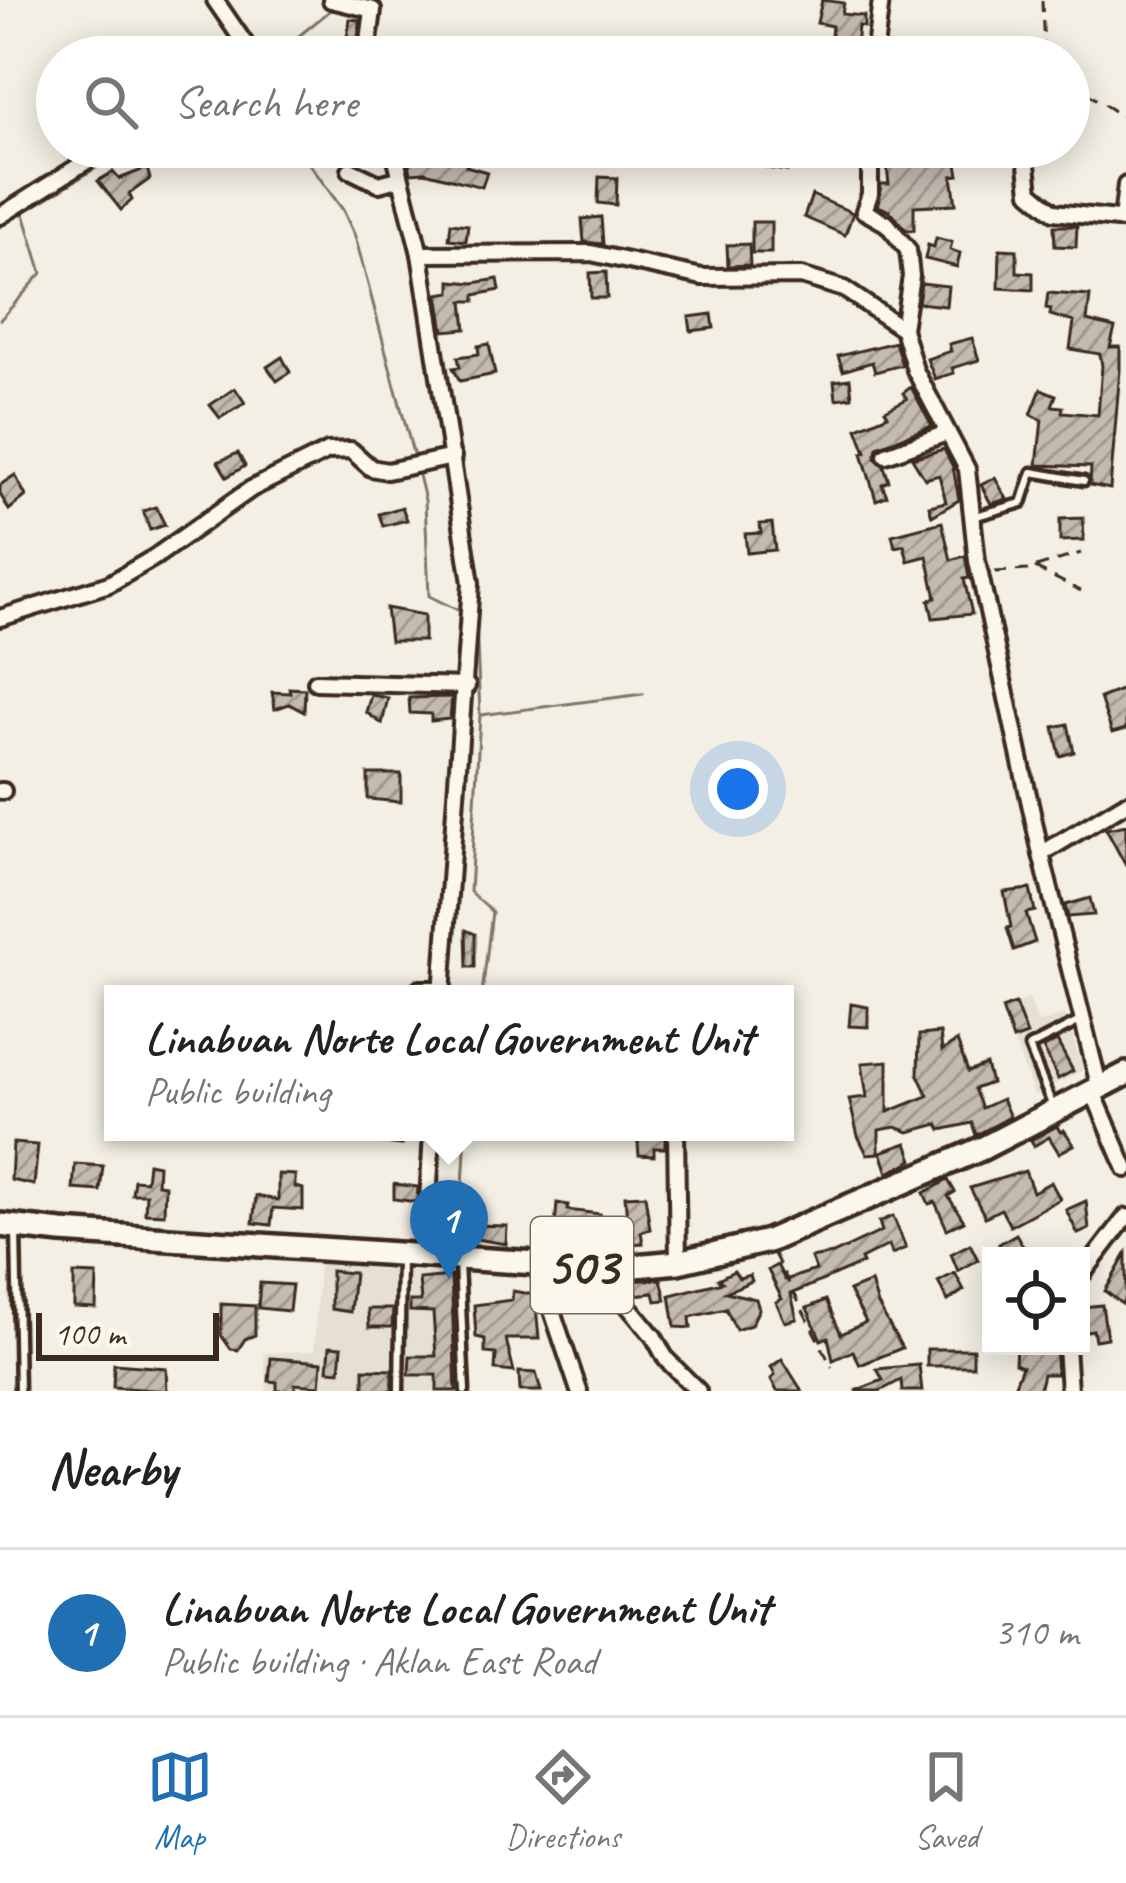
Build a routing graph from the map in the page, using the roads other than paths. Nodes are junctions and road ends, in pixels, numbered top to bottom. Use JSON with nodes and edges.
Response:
{"nodes":[{"id":1,"x":215,"y":0,"type":"edge"},
{"id":2,"x":331,"y":0,"type":"edge"},
{"id":3,"x":881,"y":0,"type":"edge"},
{"id":4,"x":239,"y":36,"type":"edge"},
{"id":5,"x":370,"y":36,"type":"edge"},
{"id":6,"x":877,"y":36,"type":"edge"},
{"id":7,"x":76,"y":168,"type":"edge"},
{"id":8,"x":396,"y":168,"type":"edge"},
{"id":9,"x":870,"y":168,"type":"edge"},
{"id":10,"x":1027,"y":168,"type":"edge"},
{"id":11,"x":350,"y":170,"type":"dead end"},
{"id":12,"x":398,"y":178,"type":"junction"},
{"id":13,"x":1126,"y":185,"type":"edge"},
{"id":14,"x":0,"y":216,"type":"edge"},
{"id":15,"x":1124,"y":220,"type":"edge"},
{"id":16,"x":420,"y":254,"type":"junction"},
{"id":17,"x":903,"y":329,"type":"junction"},
{"id":18,"x":947,"y":433,"type":"junction"},
{"id":19,"x":886,"y":455,"type":"dead end"},
{"id":20,"x":454,"y":458,"type":"junction"},
{"id":21,"x":1084,"y":481,"type":"dead end"},
{"id":22,"x":972,"y":516,"type":"junction"},
{"id":23,"x":0,"y":618,"type":"edge"},
{"id":24,"x":316,"y":682,"type":"dead end"},
{"id":25,"x":466,"y":686,"type":"junction"},
{"id":26,"x":1126,"y":803,"type":"edge"},
{"id":27,"x":1041,"y":854,"type":"junction"},
{"id":28,"x":442,"y":985,"type":"edge"},
{"id":29,"x":1080,"y":1021,"type":"junction"},
{"id":30,"x":1126,"y":1074,"type":"edge"},
{"id":31,"x":1096,"y":1091,"type":"junction"},
{"id":32,"x":1054,"y":1112,"type":"junction"},
{"id":33,"x":431,"y":1141,"type":"edge"},
{"id":34,"x":676,"y":1141,"type":"edge"},
{"id":35,"x":1126,"y":1169,"type":"edge"},
{"id":36,"x":1126,"y":1216,"type":"edge"},
{"id":37,"x":8,"y":1226,"type":"edge"},
{"id":38,"x":400,"y":1254,"type":"junction"},
{"id":39,"x":425,"y":1255,"type":"junction"},
{"id":40,"x":459,"y":1258,"type":"junction"},
{"id":41,"x":678,"y":1262,"type":"junction"},
{"id":42,"x":536,"y":1263,"type":"junction"},
{"id":43,"x":1090,"y":1264,"type":"edge"},
{"id":44,"x":595,"y":1266,"type":"junction"},
{"id":45,"x":1067,"y":1355,"type":"edge"},
{"id":46,"x":19,"y":1391,"type":"edge"},
{"id":47,"x":399,"y":1391,"type":"edge"},
{"id":48,"x":465,"y":1391,"type":"edge"},
{"id":49,"x":579,"y":1391,"type":"edge"},
{"id":50,"x":698,"y":1391,"type":"edge"},
{"id":51,"x":1070,"y":1391,"type":"edge"}],
"edges":[{"from":1,"to":4,"type":"street"},
{"from":2,"to":5,"type":"street"},
{"from":3,"to":6,"type":"street"},
{"from":7,"to":14,"type":"street"},
{"from":8,"to":12,"type":"street"},
{"from":9,"to":17,"type":"street"},
{"from":10,"to":15,"type":"street"},
{"from":11,"to":12,"type":"street"},
{"from":12,"to":16,"type":"street"},
{"from":13,"to":15,"type":"street"},
{"from":16,"to":17,"type":"street"},
{"from":16,"to":20,"type":"street"},
{"from":17,"to":18,"type":"street"},
{"from":18,"to":19,"type":"street"},
{"from":18,"to":22,"type":"street"},
{"from":20,"to":23,"type":"street"},
{"from":20,"to":25,"type":"street"},
{"from":21,"to":22,"type":"lane"},
{"from":22,"to":27,"type":"street"},
{"from":24,"to":25,"type":"street"},
{"from":25,"to":28,"type":"street"},
{"from":26,"to":27,"type":"street"},
{"from":27,"to":29,"type":"street"},
{"from":29,"to":31,"type":"street"},
{"from":29,"to":32,"type":"lane"},
{"from":30,"to":31,"type":"main road","number":"503"},
{"from":31,"to":32,"type":"main road","number":"503"},
{"from":31,"to":35,"type":"street"},
{"from":32,"to":41,"type":"main road","number":"503"},
{"from":33,"to":39,"type":"street"},
{"from":34,"to":41,"type":"street"},
{"from":36,"to":43,"type":"street"},
{"from":37,"to":38,"type":"main road","number":"503"},
{"from":37,"to":46,"type":"lane"},
{"from":38,"to":39,"type":"main road","number":"503"},
{"from":38,"to":47,"type":"lane"},
{"from":39,"to":40,"type":"main road","number":"503"},
{"from":40,"to":42,"type":"main road","number":"503"},
{"from":40,"to":48,"type":"lane"},
{"from":41,"to":44,"type":"main road","number":"503"},
{"from":42,"to":44,"type":"main road","number":"503"},
{"from":42,"to":49,"type":"street"},
{"from":44,"to":50,"type":"street"},
{"from":45,"to":51,"type":"street"}]}
